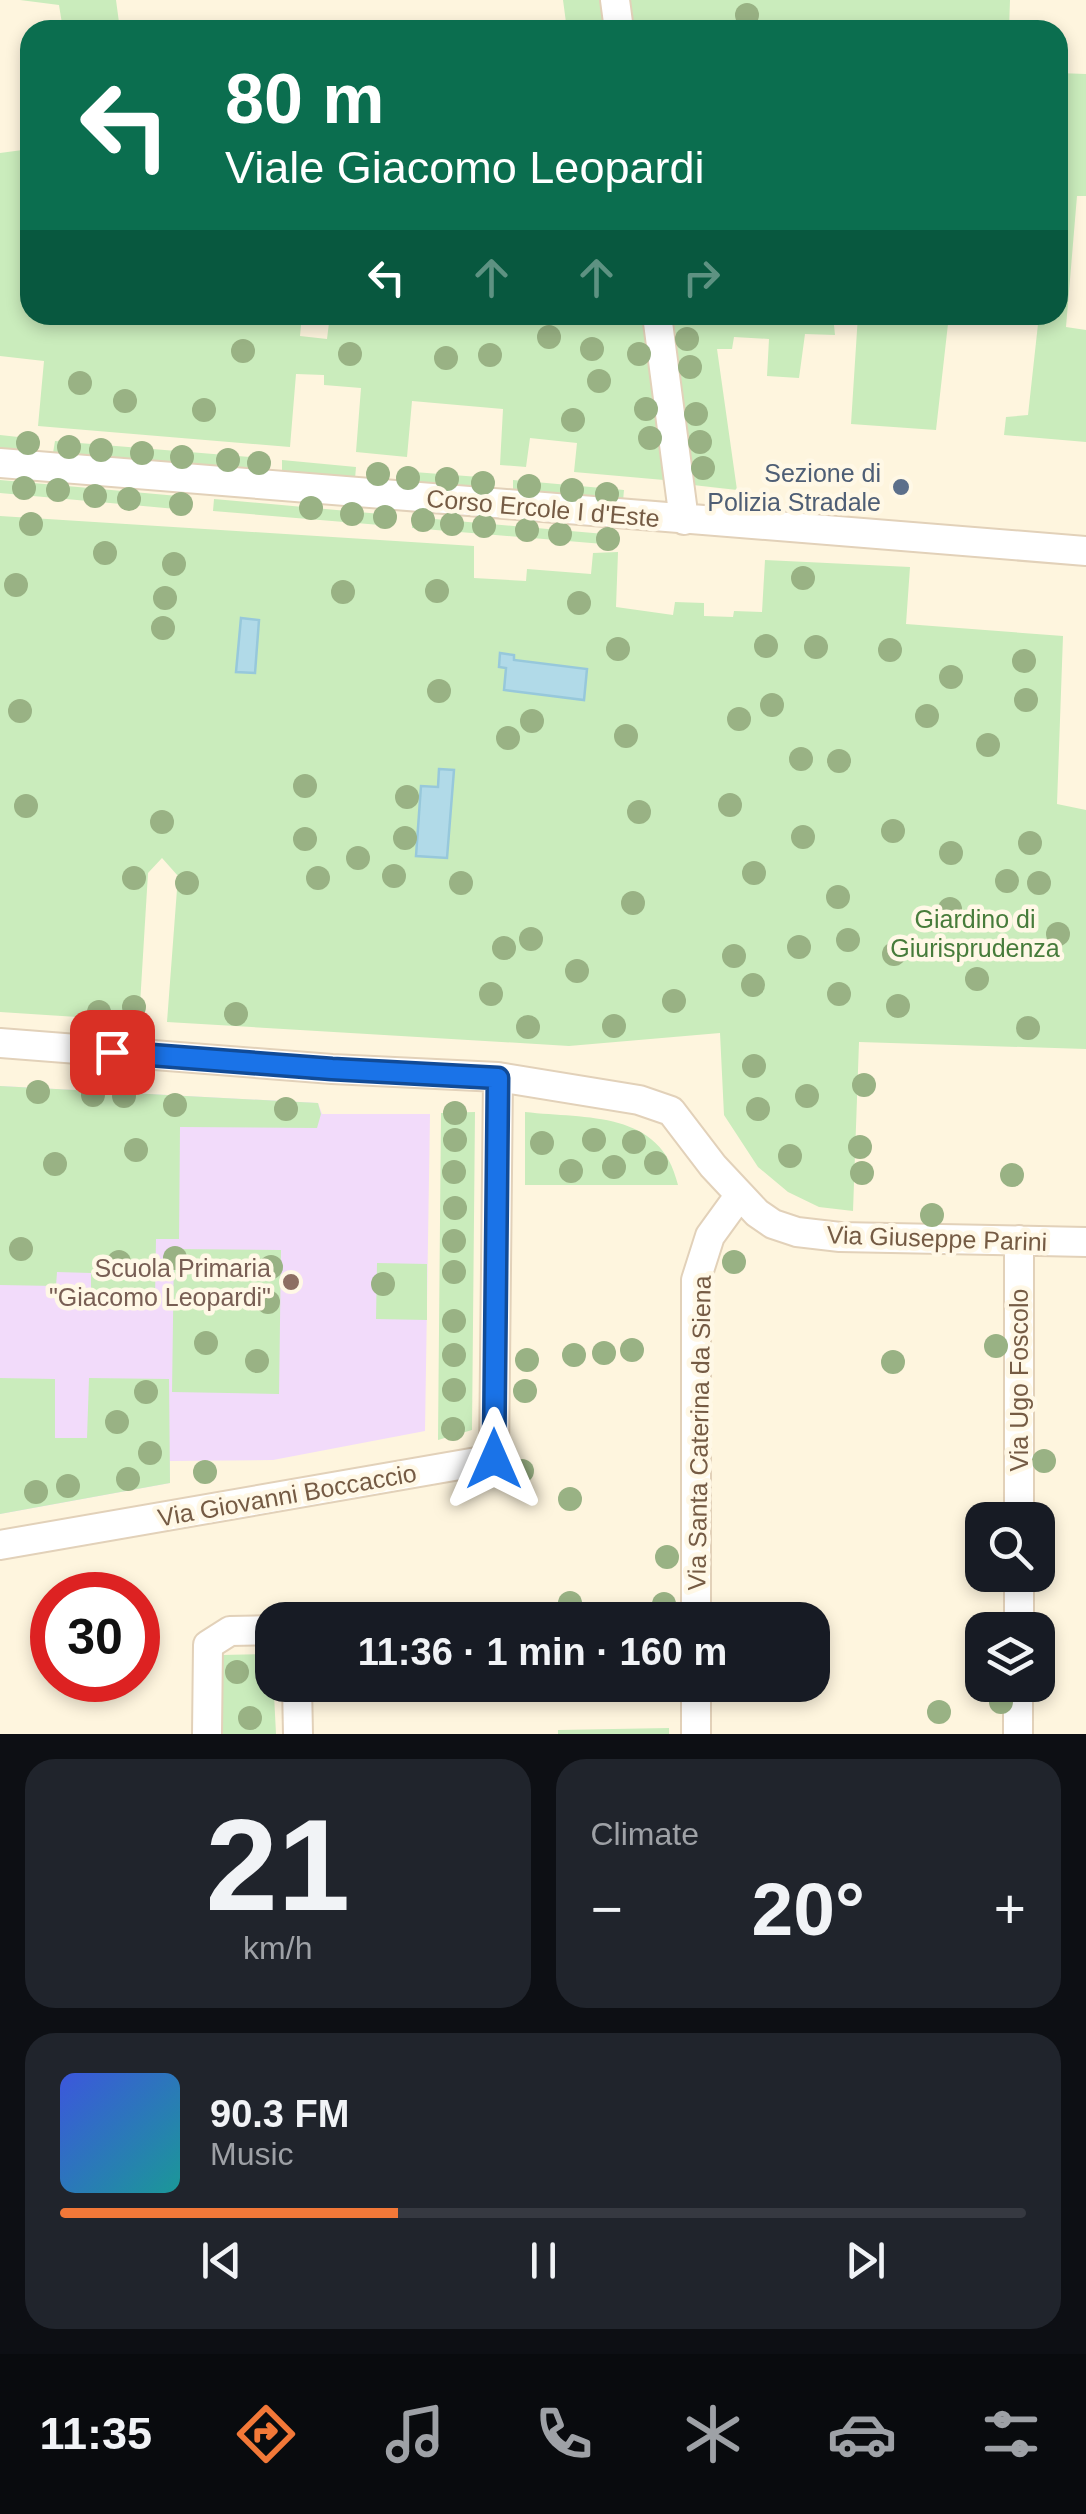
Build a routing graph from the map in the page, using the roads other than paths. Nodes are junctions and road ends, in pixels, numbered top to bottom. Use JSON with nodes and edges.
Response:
{"nodes":[{"id":1,"x":658,"y":325,"type":"edge"},
{"id":2,"x":0,"y":463,"type":"edge"},
{"id":3,"x":684,"y":520,"type":"junction"},
{"id":4,"x":1086,"y":551,"type":"edge"},
{"id":5,"x":0,"y":1044,"type":"edge"},
{"id":6,"x":498,"y":1078,"type":"junction"},
{"id":7,"x":739,"y":1196,"type":"junction"},
{"id":8,"x":1019,"y":1240,"type":"junction"},
{"id":9,"x":1086,"y":1242,"type":"edge"},
{"id":10,"x":1019,"y":1502,"type":"edge"},
{"id":11,"x":0,"y":1545,"type":"edge"},
{"id":12,"x":696,"y":1602,"type":"edge"},
{"id":13,"x":255,"y":1630,"type":"edge"},
{"id":14,"x":297,"y":1702,"type":"edge"},
{"id":15,"x":696,"y":1702,"type":"edge"},
{"id":16,"x":1018,"y":1702,"type":"edge"},
{"id":17,"x":207,"y":1734,"type":"edge"},
{"id":18,"x":298,"y":1734,"type":"edge"},
{"id":19,"x":696,"y":1734,"type":"edge"},
{"id":20,"x":1018,"y":1734,"type":"edge"}],
"edges":[{"from":1,"to":3,"type":"street"},
{"from":2,"to":3,"type":"street","name":"Corso Ercole I d'Este"},
{"from":3,"to":4,"type":"street","name":"Corso Ercole I d'Este"},
{"from":5,"to":6,"type":"street","name":"Via Giuseppe Parini"},
{"from":6,"to":7,"type":"street","name":"Via Giuseppe Parini"},
{"from":6,"to":11,"type":"street","name":"Via Giovanni Boccaccio"},
{"from":7,"to":8,"type":"street","name":"Via Giuseppe Parini"},
{"from":7,"to":12,"type":"street","name":"Via Santa Caterina da Siena"},
{"from":8,"to":9,"type":"street","name":"Via Giuseppe Parini"},
{"from":8,"to":10,"type":"street","name":"Via Ugo Foscolo"},
{"from":13,"to":17,"type":"street"},
{"from":14,"to":18,"type":"street"},
{"from":15,"to":19,"type":"street"},
{"from":16,"to":20,"type":"street"}]}
